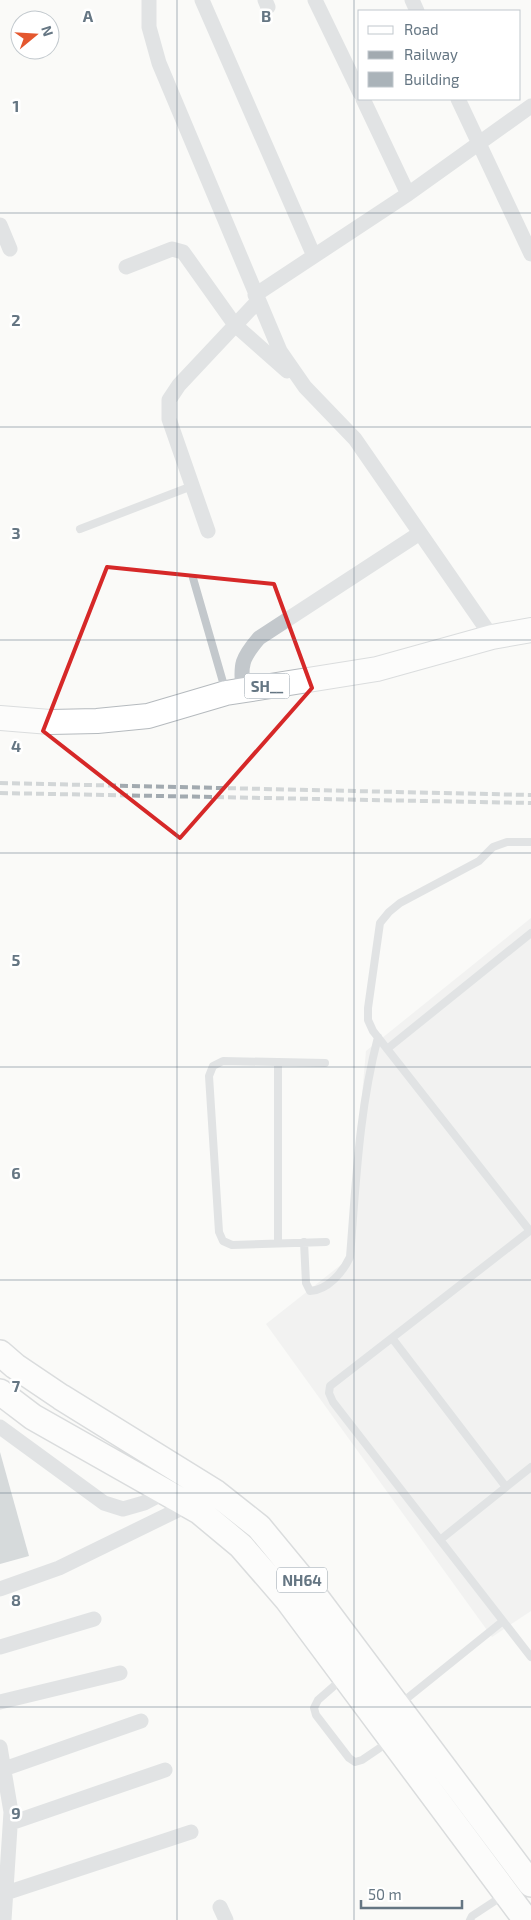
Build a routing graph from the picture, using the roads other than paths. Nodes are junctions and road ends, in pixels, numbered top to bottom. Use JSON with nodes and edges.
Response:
{"nodes":[{"id":1,"x":149,"y":0,"type":"edge"},
{"id":2,"x":202,"y":0,"type":"edge"},
{"id":3,"x":315,"y":0,"type":"edge"},
{"id":4,"x":358,"y":89,"type":"edge"},
{"id":5,"x":362,"y":100,"type":"edge"},
{"id":6,"x":458,"y":100,"type":"edge"},
{"id":7,"x":531,"y":106,"type":"edge"},
{"id":8,"x":479,"y":143,"type":"junction"},
{"id":9,"x":408,"y":194,"type":"junction"},
{"id":10,"x":0,"y":225,"type":"edge"},
{"id":11,"x":10,"y":249,"type":"dead end"},
{"id":12,"x":531,"y":254,"type":"edge"},
{"id":13,"x":314,"y":256,"type":"junction"},
{"id":14,"x":126,"y":267,"type":"dead end"},
{"id":15,"x":257,"y":298,"type":"junction"},
{"id":16,"x":236,"y":326,"type":"junction"},
{"id":17,"x":305,"y":386,"type":"junction"},
{"id":18,"x":192,"y":486,"type":"junction"},
{"id":19,"x":80,"y":528,"type":"dead end"},
{"id":20,"x":208,"y":531,"type":"dead end"},
{"id":21,"x":420,"y":534,"type":"junction"},
{"id":22,"x":193,"y":578,"type":"dead end"},
{"id":23,"x":531,"y":630,"type":"edge"},
{"id":24,"x":492,"y":637,"type":"junction"},
{"id":25,"x":234,"y":692,"type":"junction"},
{"id":26,"x":0,"y":718,"type":"edge"},
{"id":27,"x":531,"y":842,"type":"edge"},
{"id":28,"x":531,"y":933,"type":"edge"},
{"id":29,"x":378,"y":1037,"type":"junction"},
{"id":30,"x":387,"y":1049,"type":"junction"},
{"id":31,"x":278,"y":1062,"type":"junction"},
{"id":32,"x":325,"y":1063,"type":"dead end"},
{"id":33,"x":530,"y":1231,"type":"edge"},
{"id":34,"x":304,"y":1242,"type":"junction"},
{"id":35,"x":326,"y":1242,"type":"dead end"},
{"id":36,"x":278,"y":1243,"type":"junction"},
{"id":37,"x":392,"y":1338,"type":"junction"},
{"id":38,"x":0,"y":1353,"type":"edge"},
{"id":39,"x":0,"y":1392,"type":"edge"},
{"id":40,"x":0,"y":1427,"type":"edge"},
{"id":41,"x":7,"y":1437,"type":"edge"},
{"id":42,"x":531,"y":1467,"type":"edge"},
{"id":43,"x":506,"y":1487,"type":"junction"},
{"id":44,"x":165,"y":1492,"type":"junction"},
{"id":45,"x":188,"y":1505,"type":"junction"},
{"id":46,"x":440,"y":1540,"type":"junction"},
{"id":47,"x":0,"y":1589,"type":"edge"},
{"id":48,"x":94,"y":1619,"type":"dead end"},
{"id":49,"x":503,"y":1621,"type":"junction"},
{"id":50,"x":0,"y":1647,"type":"edge"},
{"id":51,"x":531,"y":1657,"type":"edge"},
{"id":52,"x":120,"y":1673,"type":"dead end"},
{"id":53,"x":345,"y":1676,"type":"junction"},
{"id":54,"x":0,"y":1702,"type":"edge"},
{"id":55,"x":397,"y":1706,"type":"junction"},
{"id":56,"x":141,"y":1721,"type":"dead end"},
{"id":57,"x":392,"y":1740,"type":"junction"},
{"id":58,"x":0,"y":1747,"type":"edge"},
{"id":59,"x":4,"y":1768,"type":"junction"},
{"id":60,"x":165,"y":1770,"type":"dead end"},
{"id":61,"x":11,"y":1823,"type":"junction"},
{"id":62,"x":191,"y":1832,"type":"dead end"},
{"id":63,"x":531,"y":1884,"type":"edge"},
{"id":64,"x":6,"y":1893,"type":"junction"},
{"id":65,"x":505,"y":1894,"type":"junction"},
{"id":66,"x":4,"y":1920,"type":"edge"},
{"id":67,"x":470,"y":1920,"type":"edge"},
{"id":68,"x":526,"y":1920,"type":"edge"}],
"edges":[{"from":1,"to":15,"type":"street"},
{"from":2,"to":13,"type":"street"},
{"from":3,"to":4,"type":"street"},
{"from":5,"to":9,"type":"street"},
{"from":6,"to":8,"type":"street"},
{"from":7,"to":8,"type":"street"},
{"from":8,"to":9,"type":"street"},
{"from":8,"to":12,"type":"street"},
{"from":9,"to":13,"type":"street"},
{"from":10,"to":11,"type":"street"},
{"from":13,"to":15,"type":"street"},
{"from":14,"to":16,"type":"street"},
{"from":15,"to":16,"type":"street"},
{"from":15,"to":17,"type":"street"},
{"from":16,"to":17,"type":"street"},
{"from":16,"to":18,"type":"street"},
{"from":17,"to":21,"type":"street"},
{"from":18,"to":19,"type":"lane"},
{"from":18,"to":20,"type":"street"},
{"from":21,"to":24,"type":"street"},
{"from":21,"to":25,"type":"street"},
{"from":22,"to":25,"type":"lane"},
{"from":23,"to":24,"type":"main road","number":"SH__"},
{"from":24,"to":25,"type":"main road","number":"SH__"},
{"from":25,"to":26,"type":"main road","number":"SH__"},
{"from":27,"to":29,"type":"lane"},
{"from":28,"to":30,"type":"lane"},
{"from":29,"to":30,"type":"lane"},
{"from":29,"to":34,"type":"lane"},
{"from":30,"to":33,"type":"lane"},
{"from":31,"to":32,"type":"lane"},
{"from":31,"to":36,"type":"lane"},
{"from":31,"to":36,"type":"lane"},
{"from":33,"to":37,"type":"lane"},
{"from":34,"to":35,"type":"lane"},
{"from":34,"to":36,"type":"lane"},
{"from":37,"to":43,"type":"lane"},
{"from":37,"to":46,"type":"lane"},
{"from":38,"to":55,"type":"highway","number":"NH64"},
{"from":39,"to":44,"type":"highway","number":"NH64"},
{"from":40,"to":41,"type":"street"},
{"from":41,"to":44,"type":"street"},
{"from":42,"to":43,"type":"lane"},
{"from":43,"to":46,"type":"lane"},
{"from":44,"to":45,"type":"highway","number":"NH64"},
{"from":45,"to":47,"type":"street"},
{"from":45,"to":53,"type":"highway","number":"NH64"},
{"from":46,"to":49,"type":"lane"},
{"from":48,"to":50,"type":"street"},
{"from":49,"to":51,"type":"lane"},
{"from":49,"to":55,"type":"lane"},
{"from":52,"to":54,"type":"street"},
{"from":53,"to":57,"type":"highway","number":"NH64"},
{"from":53,"to":57,"type":"lane"},
{"from":55,"to":63,"type":"highway","number":"NH64"},
{"from":56,"to":59,"type":"street"},
{"from":57,"to":65,"type":"highway","number":"NH64"},
{"from":58,"to":59,"type":"street"},
{"from":59,"to":61,"type":"street"},
{"from":60,"to":61,"type":"street"},
{"from":61,"to":64,"type":"street"},
{"from":62,"to":64,"type":"street"},
{"from":64,"to":66,"type":"street"},
{"from":65,"to":67,"type":"lane"},
{"from":65,"to":68,"type":"highway","number":"NH64"}]}
